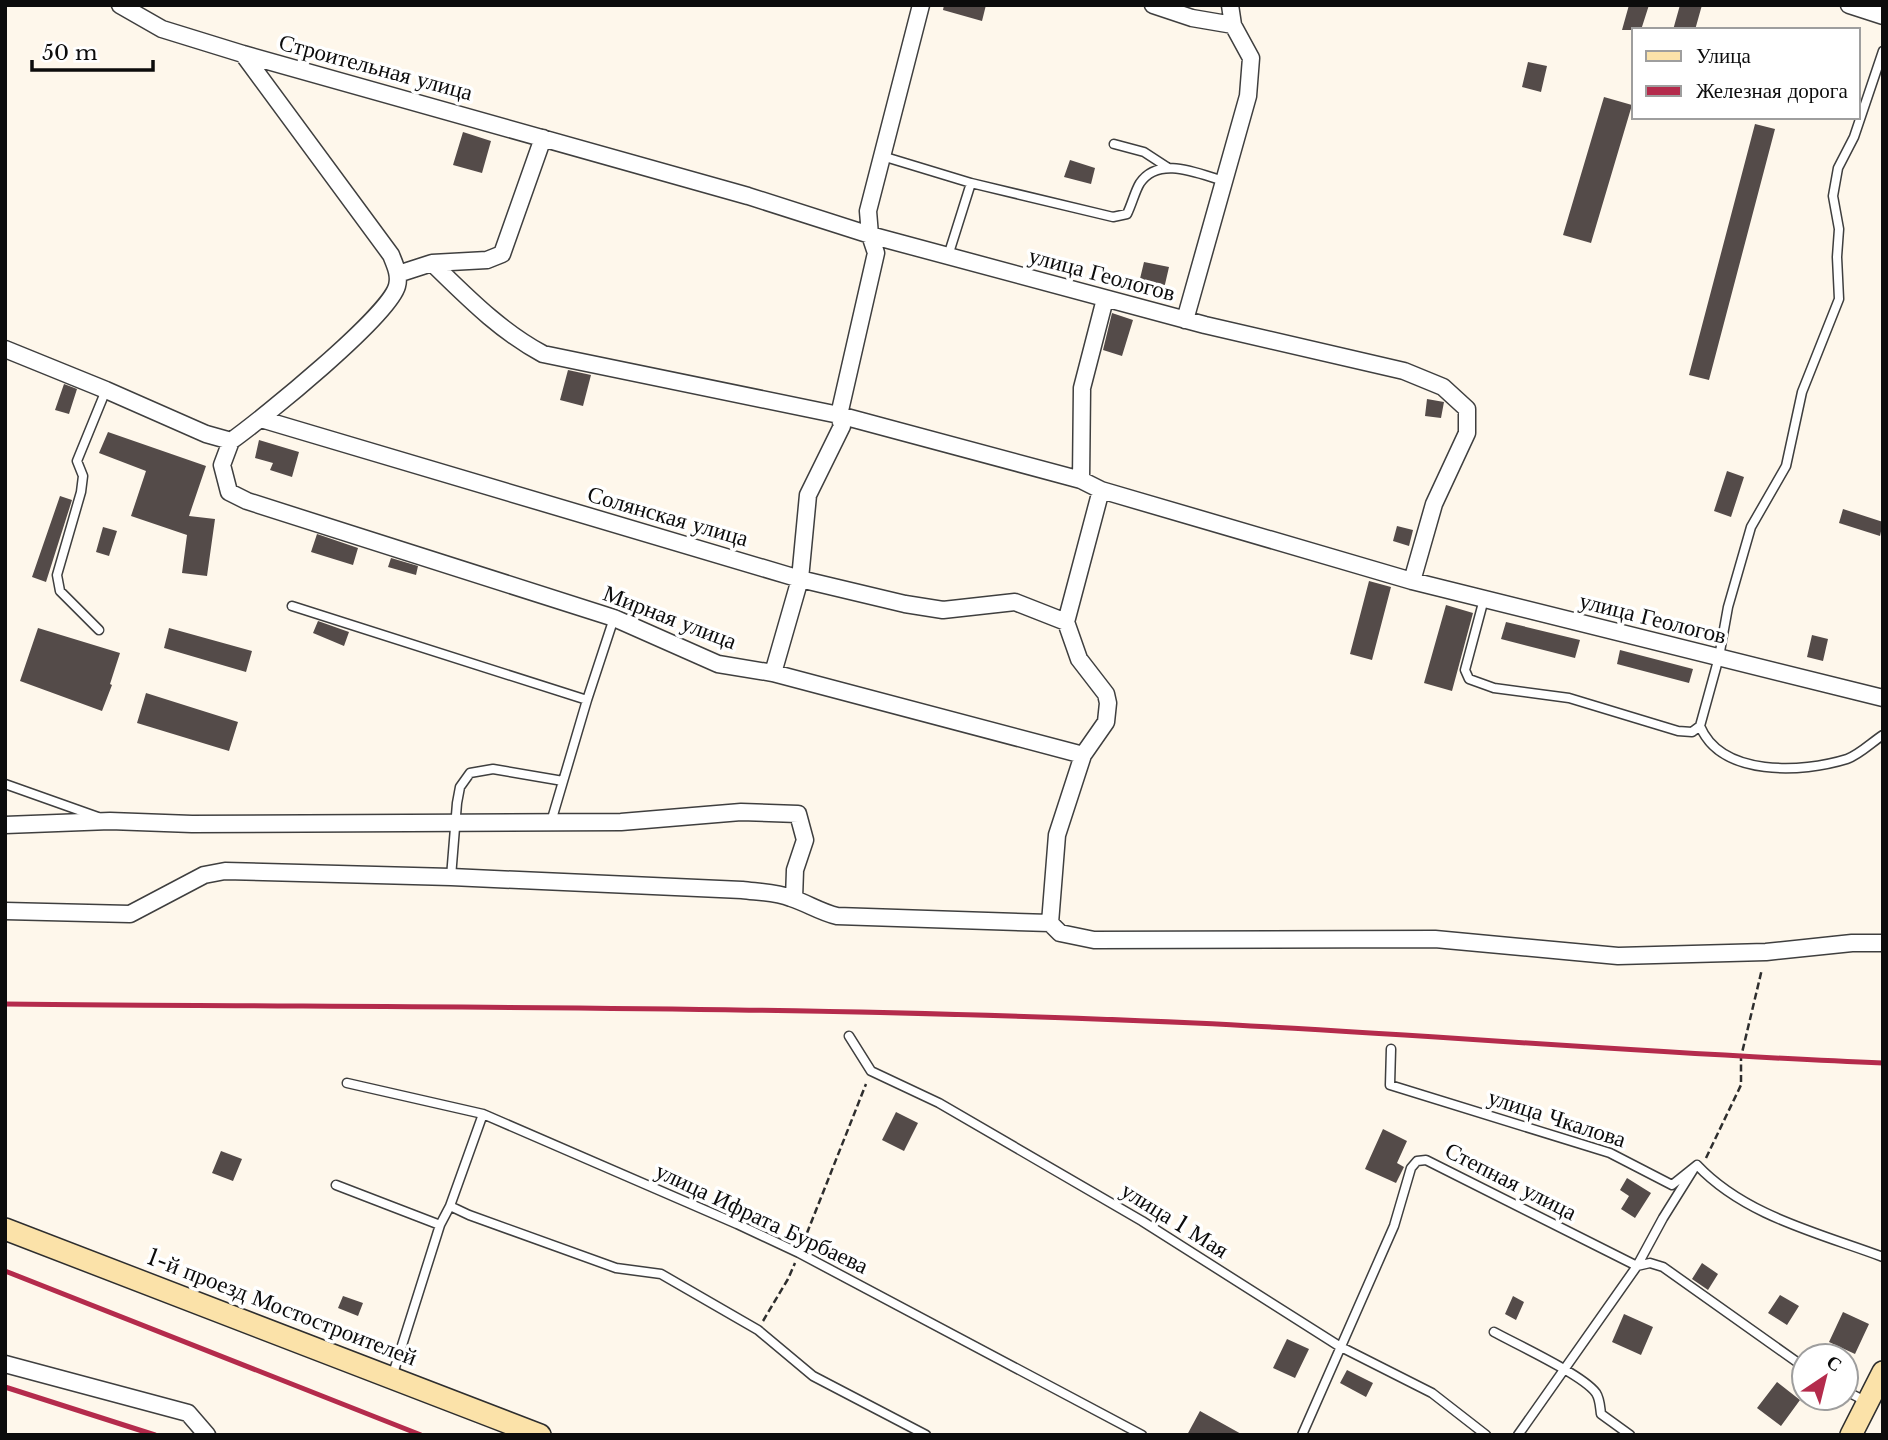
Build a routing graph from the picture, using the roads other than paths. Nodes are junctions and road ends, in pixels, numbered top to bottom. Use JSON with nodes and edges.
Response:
{"nodes":[{"id":1,"x":120,"y":5,"type":"edge"},
{"id":2,"x":921,"y":5,"type":"edge"},
{"id":3,"x":1153,"y":5,"type":"edge"},
{"id":4,"x":1230,"y":5,"type":"edge"},
{"id":5,"x":1849,"y":5,"type":"edge"},
{"id":6,"x":1883,"y":16,"type":"edge"},
{"id":7,"x":1233,"y":26,"type":"junction"},
{"id":8,"x":1883,"y":51,"type":"edge"},
{"id":9,"x":243,"y":54,"type":"junction"},
{"id":10,"x":543,"y":138,"type":"junction"},
{"id":11,"x":1114,"y":144,"type":"dead end"},
{"id":12,"x":882,"y":156,"type":"junction"},
{"id":13,"x":1167,"y":167,"type":"junction"},
{"id":14,"x":1224,"y":181,"type":"junction"},
{"id":15,"x":971,"y":183,"type":"junction"},
{"id":16,"x":870,"y":235,"type":"junction"},
{"id":17,"x":948,"y":256,"type":"junction"},
{"id":18,"x":432,"y":263,"type":"junction"},
{"id":19,"x":398,"y":274,"type":"junction"},
{"id":20,"x":1105,"y":299,"type":"junction"},
{"id":21,"x":1185,"y":320,"type":"junction"},
{"id":22,"x":5,"y":349,"type":"edge"},
{"id":23,"x":106,"y":390,"type":"junction"},
{"id":24,"x":839,"y":415,"type":"junction"},
{"id":25,"x":261,"y":419,"type":"junction"},
{"id":26,"x":232,"y":441,"type":"junction"},
{"id":27,"x":1081,"y":480,"type":"junction"},
{"id":28,"x":1101,"y":490,"type":"junction"},
{"id":29,"x":800,"y":579,"type":"junction"},
{"id":30,"x":1412,"y":581,"type":"junction"},
{"id":31,"x":1484,"y":599,"type":"junction"},
{"id":32,"x":292,"y":606,"type":"dead end"},
{"id":33,"x":614,"y":618,"type":"junction"},
{"id":34,"x":1066,"y":622,"type":"junction"},
{"id":35,"x":99,"y":630,"type":"dead end"},
{"id":36,"x":1719,"y":657,"type":"junction"},
{"id":37,"x":773,"y":673,"type":"junction"},
{"id":38,"x":1883,"y":698,"type":"edge"},
{"id":39,"x":587,"y":700,"type":"junction"},
{"id":40,"x":1700,"y":726,"type":"junction"},
{"id":41,"x":1883,"y":734,"type":"edge"},
{"id":42,"x":1083,"y":755,"type":"junction"},
{"id":43,"x":563,"y":781,"type":"junction"},
{"id":44,"x":5,"y":784,"type":"edge"},
{"id":45,"x":110,"y":821,"type":"junction"},
{"id":46,"x":551,"y":822,"type":"junction"},
{"id":47,"x":456,"y":824,"type":"junction"},
{"id":48,"x":5,"y":825,"type":"edge"},
{"id":49,"x":451,"y":877,"type":"junction"},
{"id":50,"x":794,"y":899,"type":"junction"},
{"id":51,"x":5,"y":911,"type":"edge"},
{"id":52,"x":1050,"y":923,"type":"junction"},
{"id":53,"x":1883,"y":943,"type":"edge"},
{"id":54,"x":849,"y":1036,"type":"dead end"},
{"id":55,"x":1391,"y":1049,"type":"dead end"},
{"id":56,"x":347,"y":1083,"type":"dead end"},
{"id":57,"x":483,"y":1114,"type":"junction"},
{"id":58,"x":1697,"y":1165,"type":"junction"},
{"id":59,"x":336,"y":1185,"type":"dead end"},
{"id":60,"x":450,"y":1206,"type":"junction"},
{"id":61,"x":440,"y":1225,"type":"junction"},
{"id":62,"x":5,"y":1228,"type":"edge"},
{"id":63,"x":1883,"y":1257,"type":"edge"},
{"id":64,"x":1637,"y":1266,"type":"junction"},
{"id":65,"x":1494,"y":1332,"type":"dead end"},
{"id":66,"x":1339,"y":1346,"type":"junction"},
{"id":67,"x":1790,"y":1357,"type":"edge"},
{"id":68,"x":5,"y":1364,"type":"edge"},
{"id":69,"x":1564,"y":1371,"type":"junction"},
{"id":70,"x":1883,"y":1373,"type":"edge"},
{"id":71,"x":392,"y":1377,"type":"junction"},
{"id":72,"x":1860,"y":1399,"type":"edge"},
{"id":73,"x":1866,"y":1402,"type":"junction"},
{"id":74,"x":207,"y":1435,"type":"edge"},
{"id":75,"x":540,"y":1435,"type":"edge"},
{"id":76,"x":926,"y":1435,"type":"edge"},
{"id":77,"x":1142,"y":1435,"type":"edge"},
{"id":78,"x":1303,"y":1435,"type":"edge"},
{"id":79,"x":1486,"y":1435,"type":"edge"},
{"id":80,"x":1518,"y":1435,"type":"edge"},
{"id":81,"x":1630,"y":1435,"type":"edge"},
{"id":82,"x":1851,"y":1435,"type":"edge"}],
"edges":[{"from":1,"to":9,"type":"street","name":"Строительная улица"},
{"from":2,"to":12,"type":"street"},
{"from":3,"to":7,"type":"street"},
{"from":4,"to":7,"type":"street"},
{"from":5,"to":6,"type":"street"},
{"from":7,"to":14,"type":"street"},
{"from":8,"to":36,"type":"lane"},
{"from":9,"to":10,"type":"street","name":"Строительная улица"},
{"from":9,"to":19,"type":"street"},
{"from":10,"to":16,"type":"street","name":"улица Геологов"},
{"from":10,"to":18,"type":"street"},
{"from":11,"to":13,"type":"lane"},
{"from":12,"to":15,"type":"lane"},
{"from":12,"to":16,"type":"street"},
{"from":13,"to":14,"type":"lane"},
{"from":13,"to":15,"type":"lane"},
{"from":14,"to":21,"type":"street"},
{"from":15,"to":17,"type":"lane"},
{"from":16,"to":17,"type":"street","name":"улица Геологов"},
{"from":16,"to":24,"type":"street"},
{"from":17,"to":20,"type":"street","name":"улица Геологов"},
{"from":18,"to":19,"type":"street"},
{"from":18,"to":24,"type":"street","name":"улица Геологов"},
{"from":19,"to":25,"type":"street"},
{"from":20,"to":21,"type":"street","name":"улица Геологов"},
{"from":20,"to":27,"type":"street"},
{"from":21,"to":30,"type":"street","name":"улица Геологов"},
{"from":22,"to":23,"type":"street"},
{"from":23,"to":26,"type":"street"},
{"from":23,"to":35,"type":"lane"},
{"from":24,"to":27,"type":"street","name":"улица Геологов"},
{"from":24,"to":29,"type":"street"},
{"from":25,"to":26,"type":"street"},
{"from":25,"to":29,"type":"street","name":"Солянская улица"},
{"from":26,"to":33,"type":"street","name":"Мирная улица"},
{"from":27,"to":28,"type":"street","name":"улица Геологов"},
{"from":28,"to":30,"type":"street","name":"улица Геологов"},
{"from":28,"to":34,"type":"street"},
{"from":29,"to":34,"type":"street","name":"Солянская улица"},
{"from":29,"to":37,"type":"street"},
{"from":30,"to":31,"type":"street","name":"улица Геологов"},
{"from":31,"to":36,"type":"street","name":"улица Геологов"},
{"from":31,"to":40,"type":"lane"},
{"from":32,"to":39,"type":"lane"},
{"from":33,"to":37,"type":"street","name":"Мирная улица"},
{"from":33,"to":39,"type":"lane"},
{"from":34,"to":42,"type":"street"},
{"from":36,"to":38,"type":"street","name":"улица Геологов"},
{"from":36,"to":40,"type":"lane"},
{"from":37,"to":42,"type":"street","name":"Мирная улица"},
{"from":39,"to":43,"type":"lane"},
{"from":40,"to":41,"type":"lane"},
{"from":42,"to":52,"type":"street"},
{"from":43,"to":46,"type":"lane"},
{"from":43,"to":47,"type":"lane"},
{"from":44,"to":45,"type":"lane"},
{"from":45,"to":47,"type":"street"},
{"from":45,"to":48,"type":"street"},
{"from":46,"to":47,"type":"street"},
{"from":46,"to":50,"type":"street"},
{"from":47,"to":49,"type":"lane"},
{"from":49,"to":50,"type":"street"},
{"from":49,"to":51,"type":"street"},
{"from":50,"to":52,"type":"street"},
{"from":52,"to":53,"type":"street"},
{"from":54,"to":66,"type":"lane","name":"улица 1 Мая"},
{"from":55,"to":58,"type":"lane","name":"улица Чкалова"},
{"from":56,"to":57,"type":"lane","name":"улица Ифрата Бурбаева"},
{"from":57,"to":60,"type":"lane"},
{"from":57,"to":77,"type":"lane","name":"улица Ифрата Бурбаева"},
{"from":58,"to":63,"type":"lane"},
{"from":58,"to":64,"type":"lane"},
{"from":59,"to":61,"type":"lane"},
{"from":60,"to":61,"type":"lane"},
{"from":60,"to":76,"type":"lane"},
{"from":61,"to":71,"type":"lane"},
{"from":62,"to":71,"type":"street","name":"1-й проезд Мостостроителей"},
{"from":64,"to":66,"type":"lane","name":"Степная улица"},
{"from":64,"to":67,"type":"lane","name":"Степная улица"},
{"from":64,"to":69,"type":"lane"},
{"from":65,"to":69,"type":"lane"},
{"from":66,"to":78,"type":"lane","name":"Степная улица"},
{"from":66,"to":79,"type":"lane","name":"улица 1 Мая"},
{"from":68,"to":74,"type":"street"},
{"from":69,"to":80,"type":"lane"},
{"from":69,"to":81,"type":"lane"},
{"from":70,"to":73,"type":"street"},
{"from":71,"to":75,"type":"street","name":"1-й проезд Мостостроителей"},
{"from":72,"to":73,"type":"lane"},
{"from":73,"to":82,"type":"street"}]}
